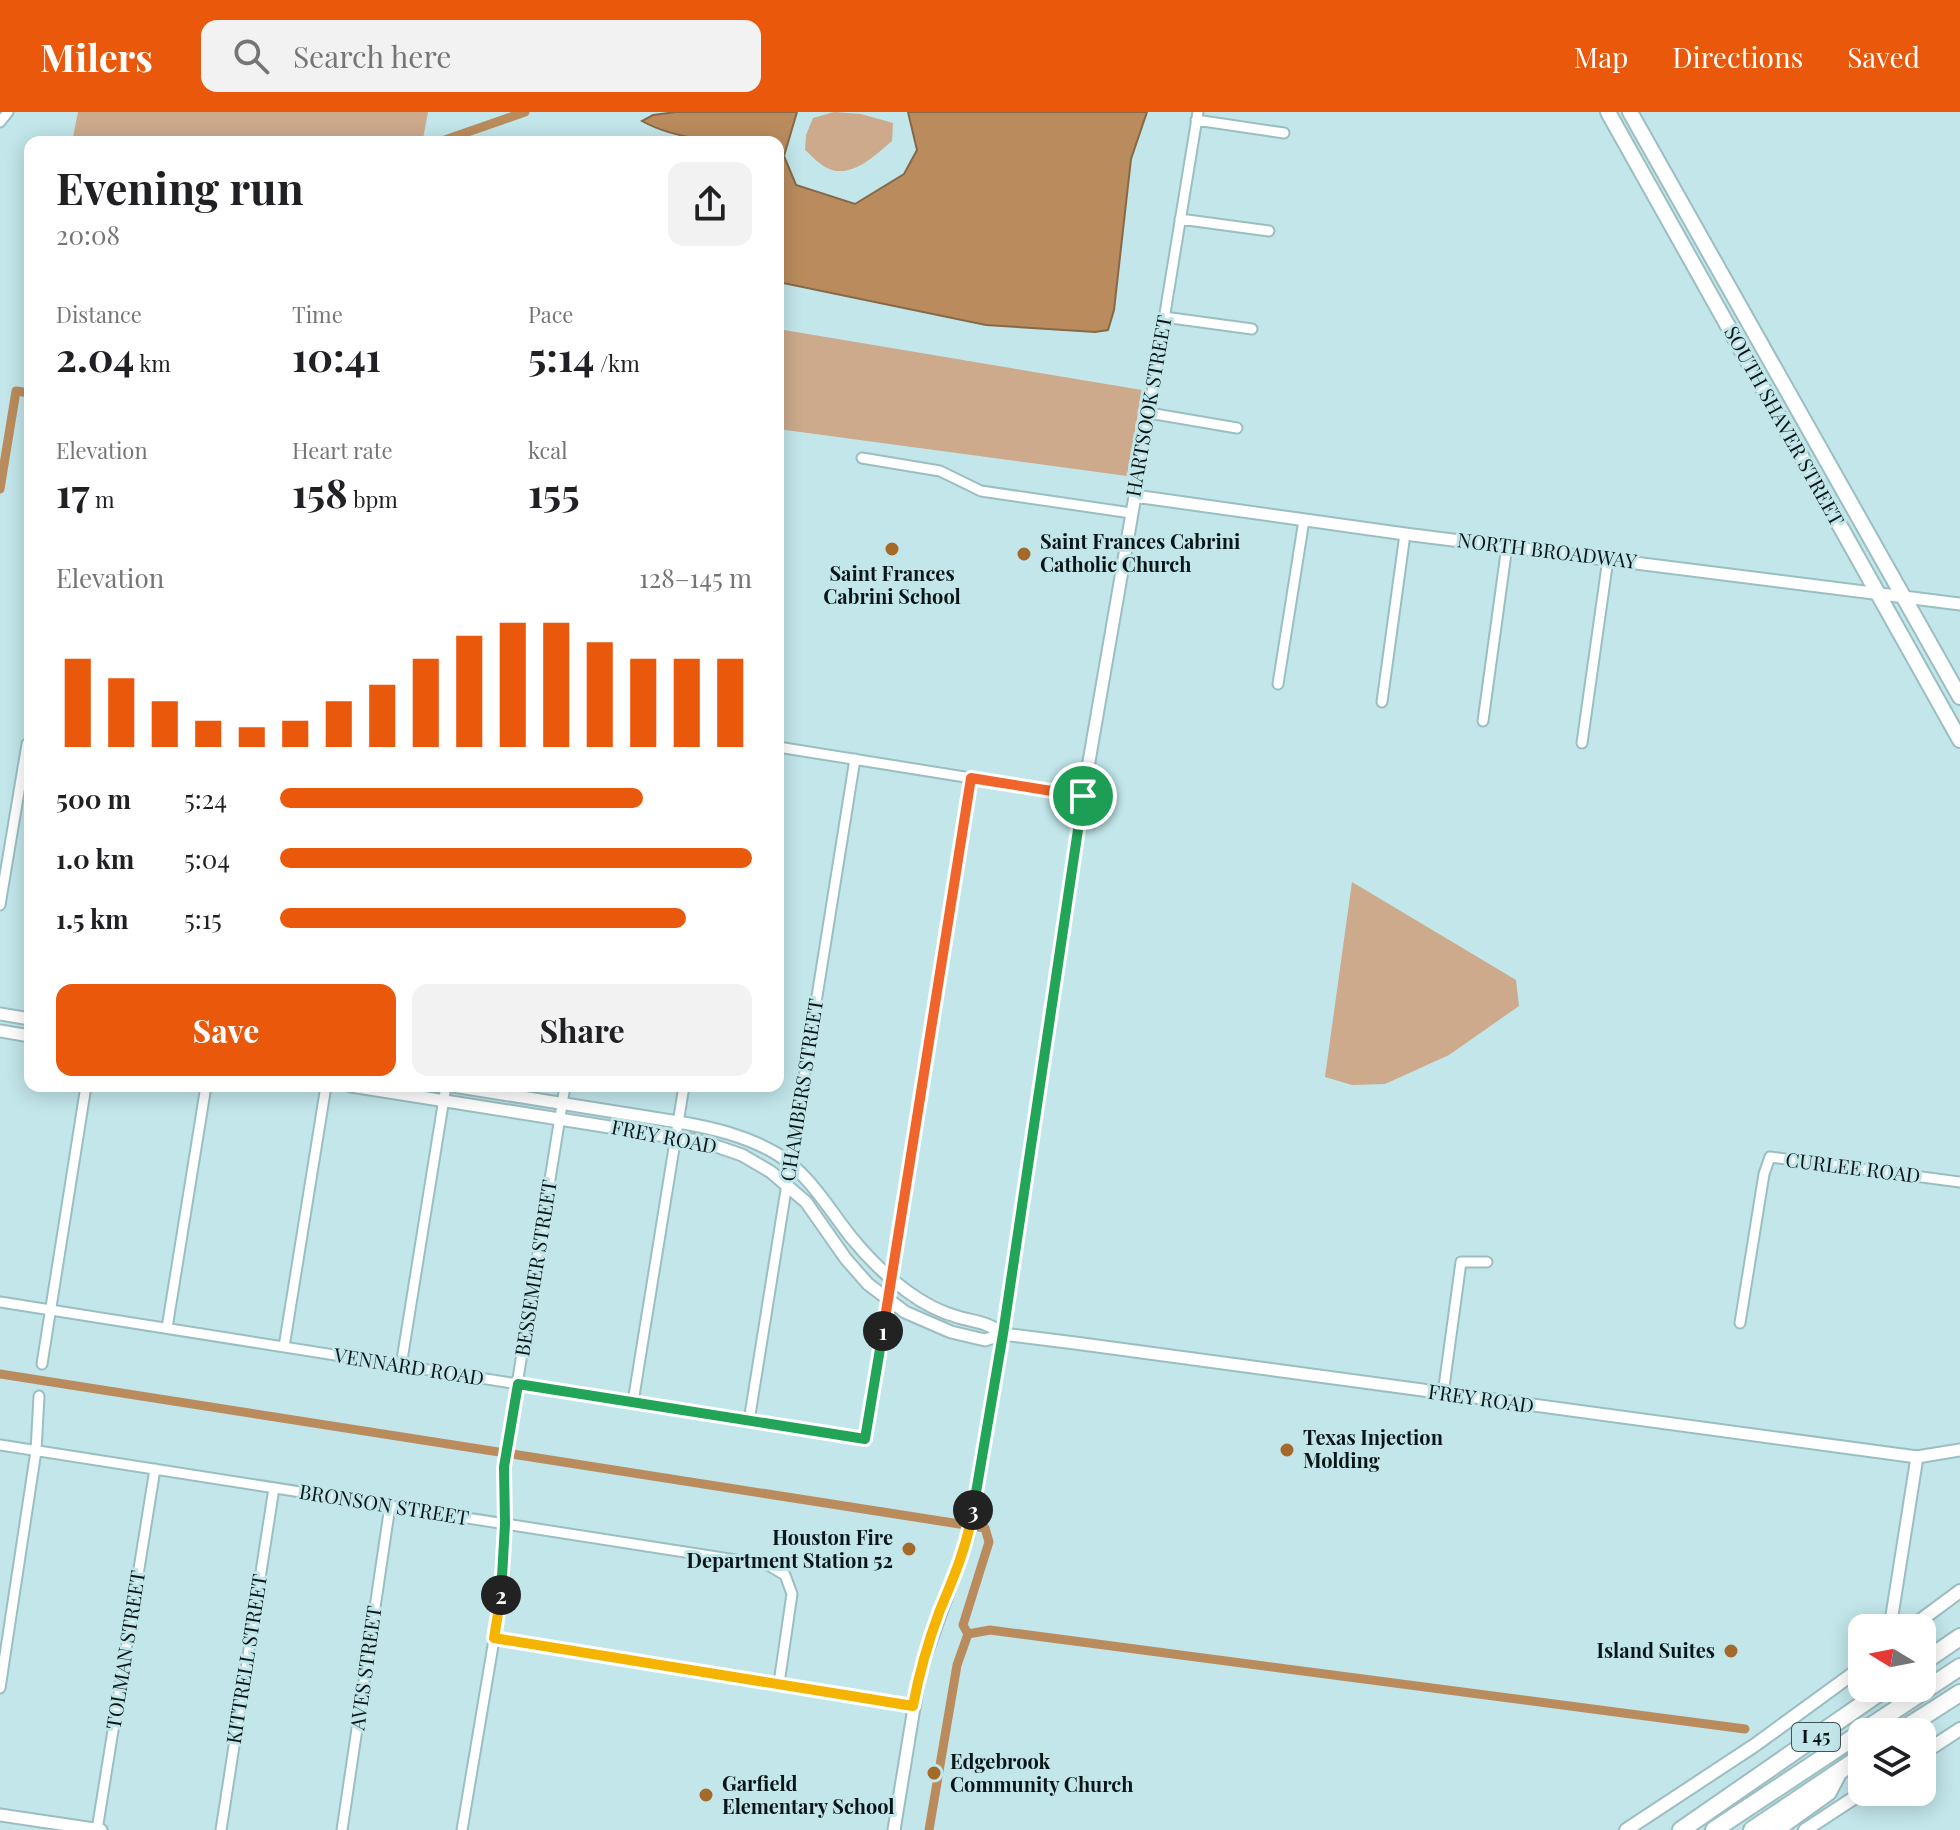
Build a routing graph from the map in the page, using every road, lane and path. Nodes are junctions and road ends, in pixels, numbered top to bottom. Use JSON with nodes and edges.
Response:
{"nodes":[{"id":1,"x":8,"y":112,"type":"edge"},
{"id":2,"x":1608,"y":112,"type":"edge"},
{"id":3,"x":1630,"y":112,"type":"edge"},
{"id":4,"x":1197,"y":116,"type":"edge"},
{"id":5,"x":0,"y":122,"type":"edge"},
{"id":6,"x":1284,"y":133,"type":"dead end"},
{"id":7,"x":1649,"y":145,"type":"junction"},
{"id":8,"x":1632,"y":154,"type":"junction"},
{"id":9,"x":1180,"y":219,"type":"junction"},
{"id":10,"x":1269,"y":231,"type":"dead end"},
{"id":11,"x":1714,"y":259,"type":"junction"},
{"id":12,"x":1696,"y":269,"type":"junction"},
{"id":13,"x":1164,"y":317,"type":"junction"},
{"id":14,"x":1252,"y":329,"type":"dead end"},
{"id":15,"x":1762,"y":344,"type":"junction"},
{"id":16,"x":1744,"y":355,"type":"junction"},
{"id":17,"x":1149,"y":413,"type":"junction"},
{"id":18,"x":1237,"y":428,"type":"dead end"},
{"id":19,"x":862,"y":458,"type":"dead end"},
{"id":20,"x":1135,"y":496,"type":"junction"},
{"id":21,"x":1131,"y":513,"type":"junction"},
{"id":22,"x":1304,"y":520,"type":"junction"},
{"id":23,"x":1405,"y":534,"type":"junction"},
{"id":24,"x":1507,"y":546,"type":"junction"},
{"id":25,"x":1608,"y":559,"type":"junction"},
{"id":26,"x":1877,"y":594,"type":"junction"},
{"id":27,"x":1903,"y":597,"type":"junction"},
{"id":28,"x":1960,"y":604,"type":"edge"},
{"id":29,"x":1278,"y":684,"type":"dead end"},
{"id":30,"x":1960,"y":697,"type":"edge"},
{"id":31,"x":1382,"y":702,"type":"dead end"},
{"id":32,"x":1483,"y":721,"type":"dead end"},
{"id":33,"x":1960,"y":740,"type":"edge"},
{"id":34,"x":1582,"y":743,"type":"dead end"},
{"id":35,"x":784,"y":748,"type":"edge"},
{"id":36,"x":855,"y":759,"type":"junction"},
{"id":37,"x":24,"y":767,"type":"edge"},
{"id":38,"x":971,"y":778,"type":"junction"},
{"id":39,"x":1083,"y":796,"type":"junction"},
{"id":40,"x":0,"y":905,"type":"edge"},
{"id":41,"x":0,"y":1014,"type":"edge"},
{"id":42,"x":24,"y":1018,"type":"edge"},
{"id":43,"x":0,"y":1031,"type":"edge"},
{"id":44,"x":24,"y":1035,"type":"edge"},
{"id":45,"x":85,"y":1092,"type":"edge"},
{"id":46,"x":205,"y":1092,"type":"edge"},
{"id":47,"x":325,"y":1092,"type":"edge"},
{"id":48,"x":390,"y":1092,"type":"edge"},
{"id":49,"x":445,"y":1092,"type":"edge"},
{"id":50,"x":492,"y":1092,"type":"edge"},
{"id":51,"x":564,"y":1092,"type":"edge"},
{"id":52,"x":683,"y":1092,"type":"edge"},
{"id":53,"x":443,"y":1100,"type":"junction"},
{"id":54,"x":563,"y":1103,"type":"junction"},
{"id":55,"x":560,"y":1119,"type":"junction"},
{"id":56,"x":678,"y":1122,"type":"junction"},
{"id":57,"x":676,"y":1138,"type":"junction"},
{"id":58,"x":790,"y":1166,"type":"junction"},
{"id":59,"x":1960,"y":1182,"type":"edge"},
{"id":60,"x":786,"y":1187,"type":"junction"},
{"id":61,"x":1487,"y":1262,"type":"dead end"},
{"id":62,"x":891,"y":1279,"type":"junction"},
{"id":63,"x":888,"y":1301,"type":"junction"},
{"id":64,"x":0,"y":1302,"type":"edge"},
{"id":65,"x":51,"y":1310,"type":"junction"},
{"id":66,"x":1740,"y":1323,"type":"dead end"},
{"id":67,"x":167,"y":1328,"type":"junction"},
{"id":68,"x":1003,"y":1334,"type":"junction"},
{"id":69,"x":284,"y":1347,"type":"junction"},
{"id":70,"x":42,"y":1364,"type":"dead end"},
{"id":71,"x":401,"y":1366,"type":"junction"},
{"id":72,"x":518,"y":1384,"type":"junction"},
{"id":73,"x":1443,"y":1394,"type":"junction"},
{"id":74,"x":39,"y":1396,"type":"dead end"},
{"id":75,"x":633,"y":1402,"type":"junction"},
{"id":76,"x":749,"y":1421,"type":"junction"},
{"id":77,"x":0,"y":1445,"type":"edge"},
{"id":78,"x":1960,"y":1450,"type":"edge"},
{"id":79,"x":36,"y":1451,"type":"junction"},
{"id":80,"x":1917,"y":1457,"type":"junction"},
{"id":81,"x":155,"y":1469,"type":"junction"},
{"id":82,"x":274,"y":1488,"type":"junction"},
{"id":83,"x":390,"y":1506,"type":"junction"},
{"id":84,"x":505,"y":1524,"type":"junction"},
{"id":85,"x":1960,"y":1591,"type":"edge"},
{"id":86,"x":1942,"y":1603,"type":"junction"},
{"id":87,"x":1960,"y":1603,"type":"edge"},
{"id":88,"x":1893,"y":1614,"type":"edge"},
{"id":89,"x":1928,"y":1614,"type":"edge"},
{"id":90,"x":494,"y":1638,"type":"junction"},
{"id":91,"x":1956,"y":1640,"type":"edge"},
{"id":92,"x":1936,"y":1654,"type":"edge"},
{"id":93,"x":1960,"y":1667,"type":"edge"},
{"id":94,"x":1848,"y":1677,"type":"edge"},
{"id":95,"x":779,"y":1683,"type":"junction"},
{"id":96,"x":0,"y":1688,"type":"edge"},
{"id":97,"x":1960,"y":1693,"type":"edge"},
{"id":98,"x":1866,"y":1702,"type":"edge"},
{"id":99,"x":913,"y":1706,"type":"junction"},
{"id":100,"x":1921,"y":1718,"type":"edge"},
{"id":101,"x":1958,"y":1728,"type":"edge"},
{"id":102,"x":1936,"y":1744,"type":"edge"},
{"id":103,"x":1848,"y":1765,"type":"edge"},
{"id":104,"x":1839,"y":1770,"type":"junction"},
{"id":105,"x":1848,"y":1802,"type":"edge"},
{"id":106,"x":0,"y":1815,"type":"edge"},
{"id":107,"x":98,"y":1830,"type":"edge"},
{"id":108,"x":221,"y":1830,"type":"edge"},
{"id":109,"x":342,"y":1830,"type":"edge"},
{"id":110,"x":462,"y":1830,"type":"edge"},
{"id":111,"x":894,"y":1830,"type":"edge"},
{"id":112,"x":1626,"y":1830,"type":"edge"},
{"id":113,"x":1681,"y":1830,"type":"edge"},
{"id":114,"x":1714,"y":1830,"type":"edge"},
{"id":115,"x":1752,"y":1830,"type":"edge"},
{"id":116,"x":1775,"y":1830,"type":"edge"},
{"id":117,"x":1805,"y":1830,"type":"edge"}],
"edges":[{"from":1,"to":5,"type":"street"},
{"from":2,"to":8,"type":"main road","name":"SOUTH SHAVER STREET"},
{"from":3,"to":7,"type":"main road","name":"SOUTH SHAVER STREET"},
{"from":4,"to":6,"type":"street"},
{"from":4,"to":9,"type":"street","name":"HARTSOOK STREET"},
{"from":7,"to":8,"type":"main road"},
{"from":7,"to":11,"type":"main road","name":"SOUTH SHAVER STREET"},
{"from":8,"to":12,"type":"main road","name":"SOUTH SHAVER STREET"},
{"from":9,"to":10,"type":"street"},
{"from":9,"to":13,"type":"street","name":"HARTSOOK STREET"},
{"from":11,"to":12,"type":"main road"},
{"from":11,"to":15,"type":"main road","name":"SOUTH SHAVER STREET"},
{"from":12,"to":16,"type":"main road","name":"SOUTH SHAVER STREET"},
{"from":13,"to":14,"type":"street"},
{"from":13,"to":17,"type":"street","name":"HARTSOOK STREET"},
{"from":15,"to":16,"type":"main road"},
{"from":15,"to":27,"type":"main road","name":"SOUTH SHAVER STREET"},
{"from":16,"to":26,"type":"main road","name":"SOUTH SHAVER STREET"},
{"from":17,"to":18,"type":"street"},
{"from":17,"to":20,"type":"street","name":"HARTSOOK STREET"},
{"from":19,"to":21,"type":"street"},
{"from":20,"to":21,"type":"street","name":"HARTSOOK STREET"},
{"from":20,"to":22,"type":"street","name":"NORTH BROADWAY"},
{"from":21,"to":39,"type":"street","name":"HARTSOOK STREET"},
{"from":22,"to":23,"type":"street","name":"NORTH BROADWAY"},
{"from":22,"to":29,"type":"street"},
{"from":23,"to":24,"type":"street","name":"NORTH BROADWAY"},
{"from":23,"to":31,"type":"street"},
{"from":24,"to":25,"type":"street","name":"NORTH BROADWAY"},
{"from":24,"to":32,"type":"street"},
{"from":25,"to":26,"type":"street","name":"NORTH BROADWAY"},
{"from":25,"to":34,"type":"street"},
{"from":26,"to":27,"type":"street","name":"NORTH BROADWAY"},
{"from":26,"to":33,"type":"main road","name":"SOUTH SHAVER STREET"},
{"from":27,"to":28,"type":"street","name":"NORTH BROADWAY"},
{"from":27,"to":30,"type":"main road","name":"SOUTH SHAVER STREET"},
{"from":35,"to":36,"type":"street"},
{"from":36,"to":38,"type":"street"},
{"from":36,"to":58,"type":"street","name":"CHAMBERS STREET"},
{"from":37,"to":40,"type":"street"},
{"from":38,"to":39,"type":"street"},
{"from":38,"to":62,"type":"street"},
{"from":39,"to":68,"type":"street","name":"HARTSOOK STREET"},
{"from":41,"to":42,"type":"street"},
{"from":43,"to":44,"type":"street"},
{"from":45,"to":65,"type":"street"},
{"from":46,"to":67,"type":"street"},
{"from":47,"to":69,"type":"street"},
{"from":48,"to":53,"type":"street","name":"FREY ROAD"},
{"from":49,"to":53,"type":"street"},
{"from":50,"to":54,"type":"street","name":"FREY ROAD"},
{"from":51,"to":54,"type":"street","name":"BESSEMER STREET"},
{"from":52,"to":56,"type":"street"},
{"from":53,"to":55,"type":"street","name":"FREY ROAD"},
{"from":53,"to":71,"type":"street"},
{"from":54,"to":55,"type":"street","name":"BESSEMER STREET"},
{"from":54,"to":56,"type":"street","name":"FREY ROAD"},
{"from":55,"to":57,"type":"street","name":"FREY ROAD"},
{"from":55,"to":72,"type":"street","name":"BESSEMER STREET"},
{"from":56,"to":57,"type":"street"},
{"from":56,"to":58,"type":"street","name":"FREY ROAD"},
{"from":57,"to":60,"type":"street","name":"FREY ROAD"},
{"from":57,"to":75,"type":"street"},
{"from":58,"to":60,"type":"street","name":"CHAMBERS STREET"},
{"from":58,"to":62,"type":"street","name":"FREY ROAD"},
{"from":59,"to":66,"type":"street","name":"CURLEE ROAD"},
{"from":60,"to":63,"type":"street","name":"FREY ROAD"},
{"from":60,"to":76,"type":"street","name":"CHAMBERS STREET"},
{"from":61,"to":73,"type":"street"},
{"from":62,"to":63,"type":"street"},
{"from":62,"to":68,"type":"street","name":"FREY ROAD"},
{"from":63,"to":68,"type":"street","name":"FREY ROAD"},
{"from":63,"to":76,"type":"street","name":"VENNARD ROAD"},
{"from":64,"to":65,"type":"street","name":"VENNARD ROAD"},
{"from":65,"to":67,"type":"street","name":"VENNARD ROAD"},
{"from":65,"to":70,"type":"street"},
{"from":67,"to":69,"type":"street","name":"VENNARD ROAD"},
{"from":68,"to":73,"type":"street","name":"FREY ROAD"},
{"from":68,"to":99,"type":"street","name":"HARTSOOK STREET"},
{"from":69,"to":71,"type":"street","name":"VENNARD ROAD"},
{"from":71,"to":72,"type":"street","name":"VENNARD ROAD"},
{"from":72,"to":75,"type":"street","name":"VENNARD ROAD"},
{"from":72,"to":84,"type":"street","name":"BESSEMER STREET"},
{"from":73,"to":80,"type":"street","name":"FREY ROAD"},
{"from":74,"to":79,"type":"street"},
{"from":75,"to":76,"type":"street","name":"VENNARD ROAD"},
{"from":77,"to":79,"type":"street","name":"BRONSON STREET"},
{"from":78,"to":80,"type":"street","name":"FREY ROAD"},
{"from":79,"to":81,"type":"street","name":"BRONSON STREET"},
{"from":79,"to":96,"type":"street"},
{"from":80,"to":88,"type":"street"},
{"from":81,"to":82,"type":"street","name":"BRONSON STREET"},
{"from":81,"to":107,"type":"street","name":"TOLMAN STREET"},
{"from":82,"to":83,"type":"street","name":"BRONSON STREET"},
{"from":82,"to":108,"type":"street","name":"KITTRELL STREET"},
{"from":83,"to":84,"type":"street","name":"BRONSON STREET"},
{"from":83,"to":109,"type":"street","name":"AVES STREET"},
{"from":84,"to":90,"type":"street","name":"BESSEMER STREET"},
{"from":84,"to":95,"type":"street","name":"BRONSON STREET"},
{"from":85,"to":86,"type":"main road"},
{"from":86,"to":87,"type":"main road"},
{"from":86,"to":89,"type":"main road"},
{"from":90,"to":95,"type":"street"},
{"from":90,"to":110,"type":"street","name":"BESSEMER STREET"},
{"from":91,"to":92,"type":"highway"},
{"from":93,"to":114,"type":"highway","number":"I 45"},
{"from":94,"to":112,"type":"main road"},
{"from":95,"to":99,"type":"street"},
{"from":97,"to":100,"type":"highway"},
{"from":98,"to":113,"type":"highway","number":"I 45"},
{"from":99,"to":111,"type":"street","name":"HARTSOOK STREET"},
{"from":101,"to":102,"type":"main road"},
{"from":103,"to":104,"type":"highway","number":"I 45"},
{"from":104,"to":115,"type":"highway","number":"I 45"},
{"from":104,"to":116,"type":"highway"},
{"from":105,"to":117,"type":"main road"},
{"from":106,"to":107,"type":"street"}]}
